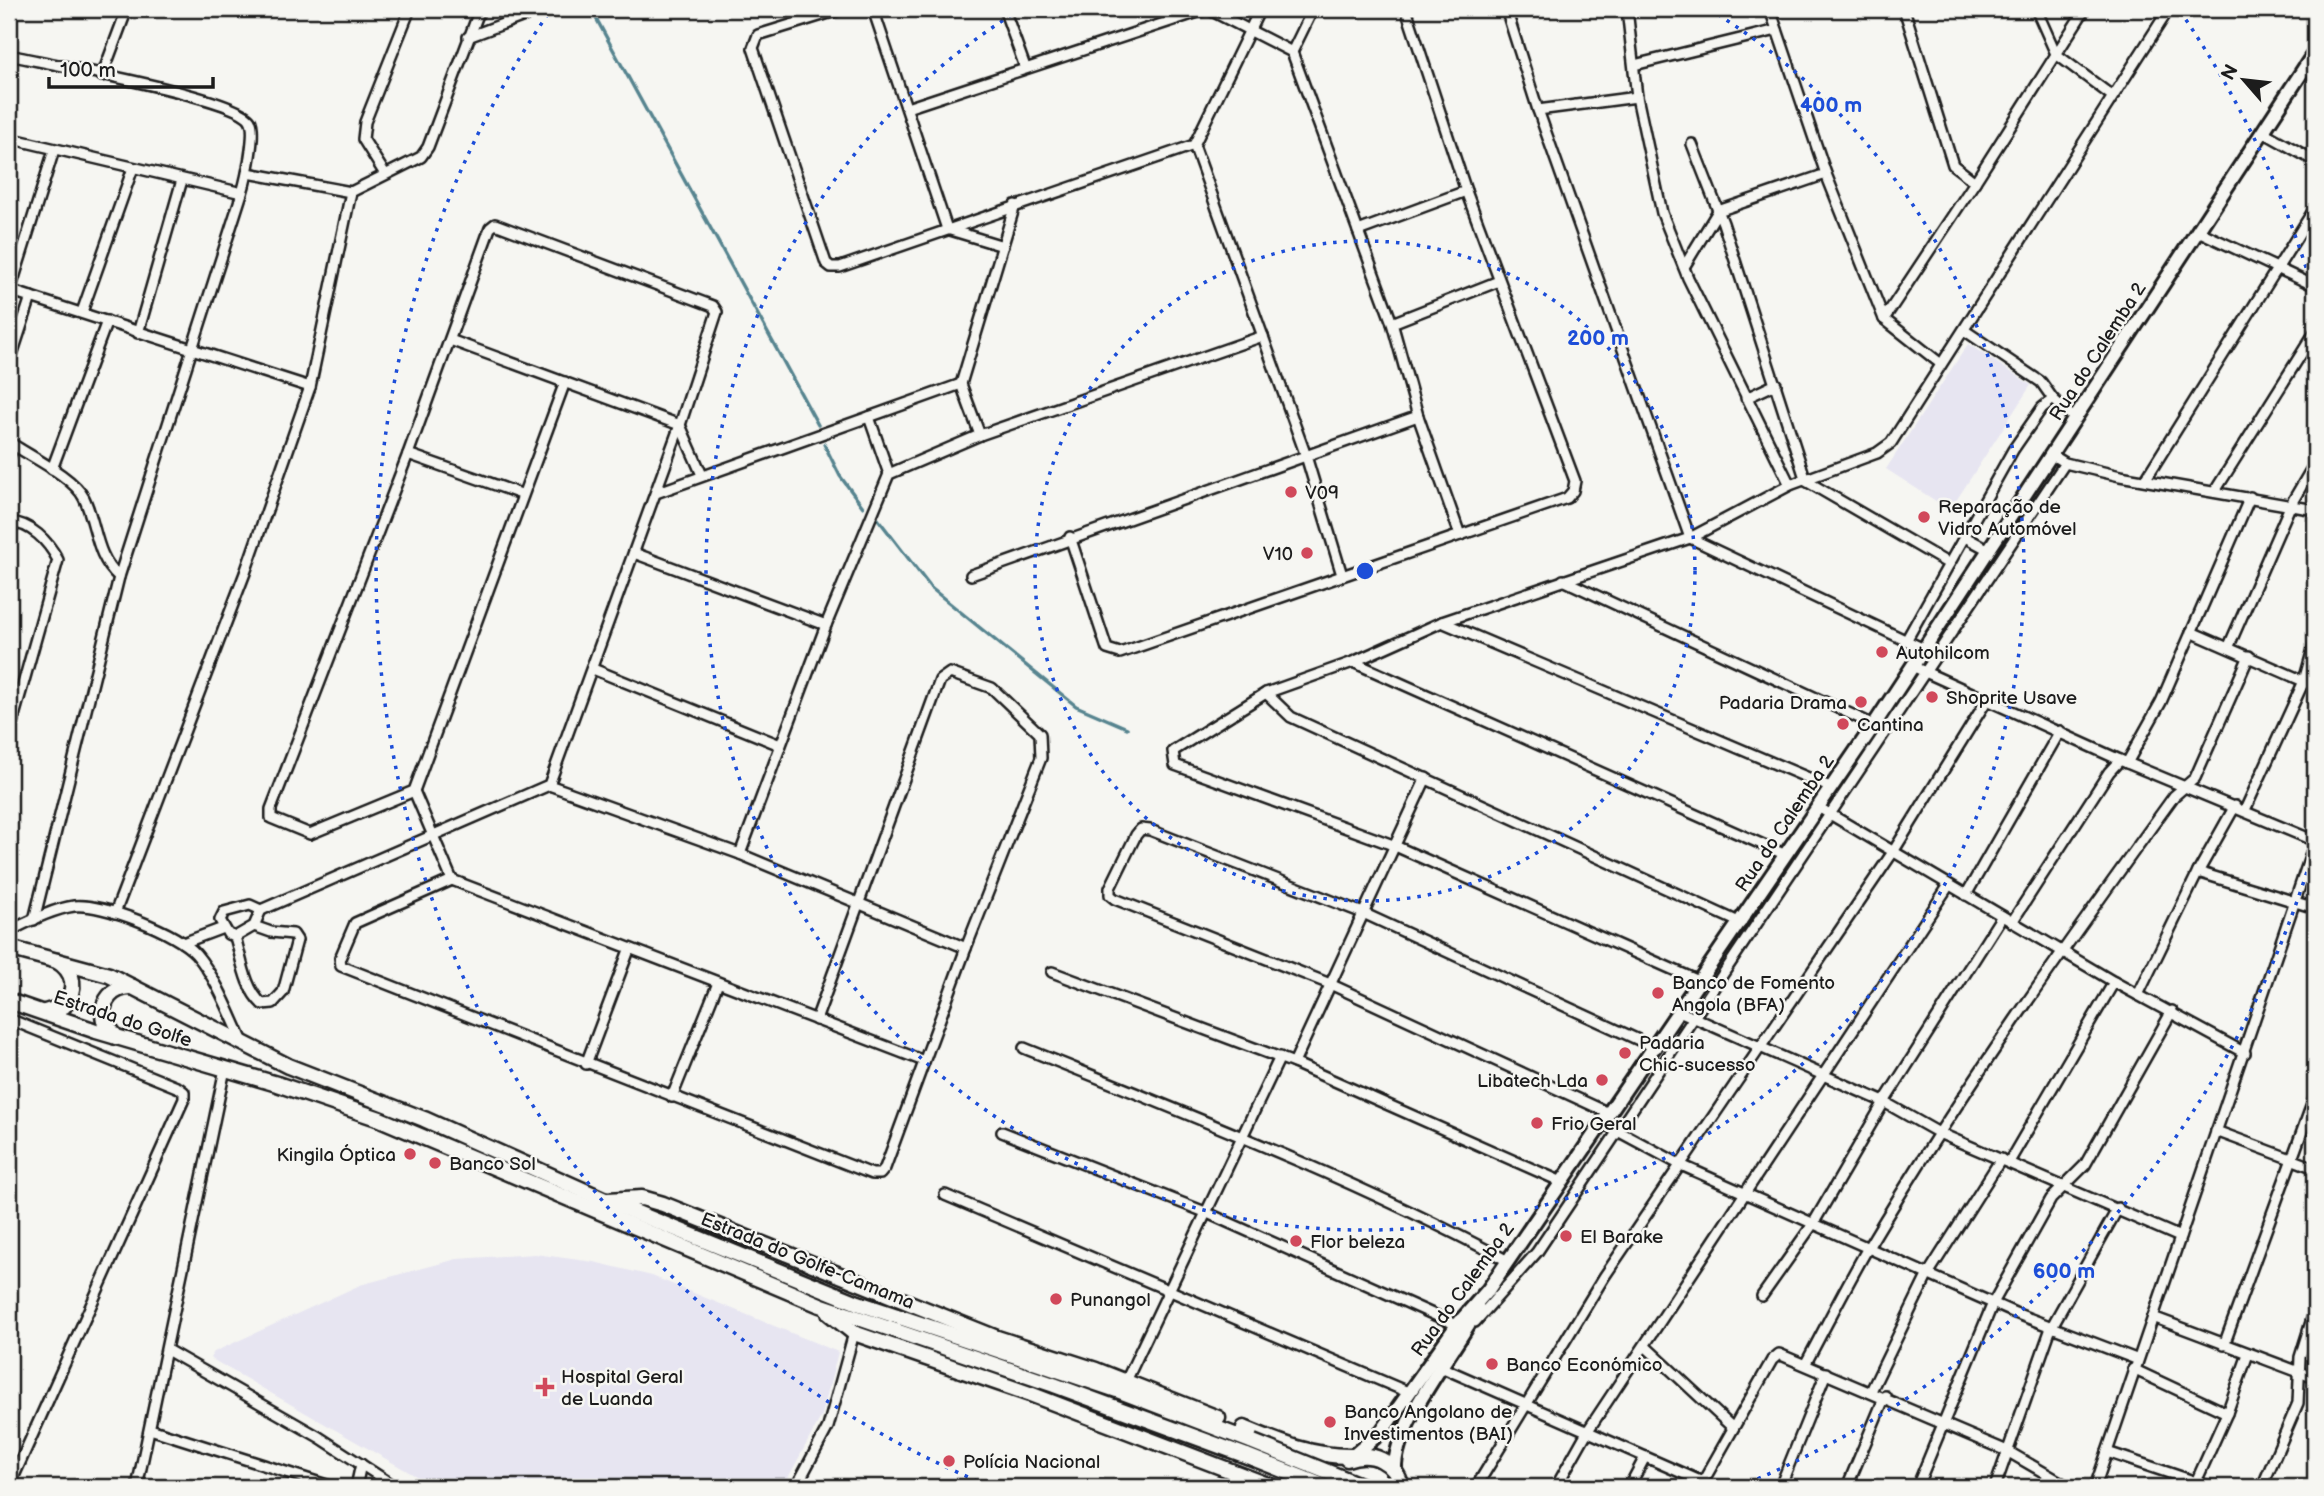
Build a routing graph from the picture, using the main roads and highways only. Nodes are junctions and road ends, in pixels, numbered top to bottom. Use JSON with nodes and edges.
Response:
{"nodes":[{"id":1,"x":2315,"y":52,"type":"edge"},
{"id":2,"x":9,"y":948,"type":"edge"},
{"id":3,"x":55,"y":960,"type":"junction"},
{"id":4,"x":138,"y":988,"type":"junction"},
{"id":5,"x":9,"y":1000,"type":"edge"},
{"id":6,"x":43,"y":1012,"type":"junction"},
{"id":7,"x":118,"y":1038,"type":"junction"},
{"id":8,"x":239,"y":1043,"type":"joint"},
{"id":9,"x":225,"y":1069,"type":"joint"},
{"id":10,"x":605,"y":1200,"type":"junction"},
{"id":11,"x":820,"y":1305,"type":"junction"},
{"id":12,"x":1462,"y":1328,"type":"junction"},
{"id":13,"x":1250,"y":1449,"type":"junction"},
{"id":14,"x":1353,"y":1457,"type":"junction"},
{"id":15,"x":1395,"y":1470,"type":"junction"},
{"id":16,"x":1331,"y":1472,"type":"dead end"},
{"id":17,"x":1273,"y":1487,"type":"edge"},
{"id":18,"x":1326,"y":1487,"type":"edge"},
{"id":19,"x":1365,"y":1487,"type":"edge"},
{"id":20,"x":1402,"y":1487,"type":"edge"},
{"id":21,"x":1417,"y":1487,"type":"edge"}],
"edges":[{"from":1,"to":12,"type":"main road","name":"Rua do Calemba 2"},
{"from":2,"to":3,"type":"highway","name":"Estrada do Golfe"},
{"from":3,"to":4,"type":"highway","name":"Estrada do Golfe"},
{"from":3,"to":6,"type":"highway"},
{"from":4,"to":7,"type":"highway"},
{"from":4,"to":8,"type":"highway","name":"Estrada do Golfe"},
{"from":5,"to":6,"type":"highway","name":"Estrada do Golfe"},
{"from":6,"to":7,"type":"highway","name":"Estrada do Golfe"},
{"from":7,"to":9,"type":"highway","name":"Estrada do Golfe"},
{"from":8,"to":10,"type":"highway","name":"Estrada do Golfe-Camama"},
{"from":9,"to":11,"type":"highway","name":"Estrada do Golfe-Camama"},
{"from":10,"to":13,"type":"highway","name":"Estrada do Golfe-Camama"},
{"from":10,"to":14,"type":"highway"},
{"from":11,"to":13,"type":"highway","name":"Estrada do Golfe-Camama"},
{"from":11,"to":17,"type":"highway"},
{"from":12,"to":14,"type":"main road","name":"Rua do Calemba 2"},
{"from":12,"to":15,"type":"main road"},
{"from":13,"to":18,"type":"highway","name":"Estrada do Golfe-Camama","bridge":true},
{"from":13,"to":19,"type":"highway","name":"Estrada do Golfe-Camama","bridge":true},
{"from":14,"to":15,"type":"highway"},
{"from":14,"to":16,"type":"highway"},
{"from":15,"to":20,"type":"highway"},
{"from":15,"to":21,"type":"highway"}]}
